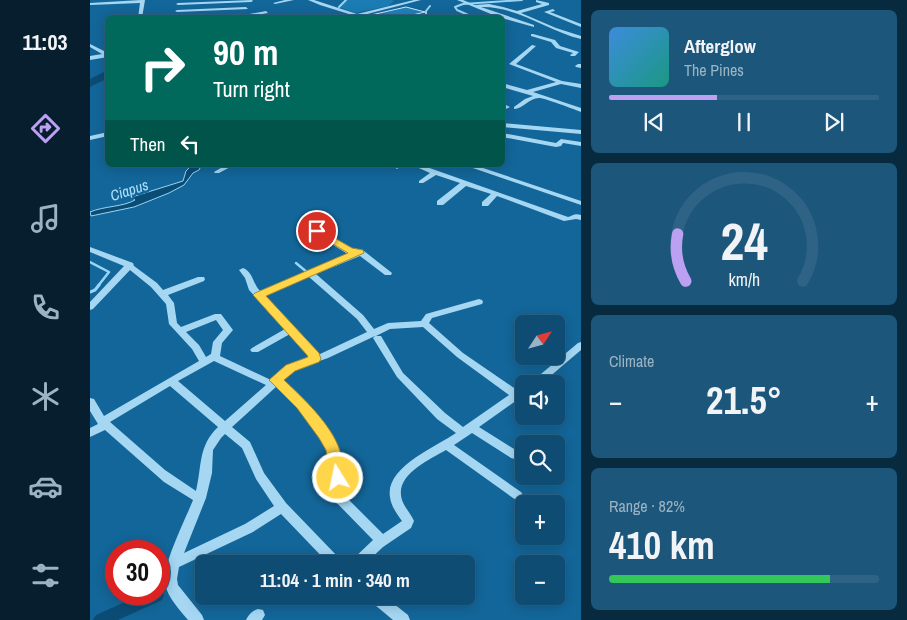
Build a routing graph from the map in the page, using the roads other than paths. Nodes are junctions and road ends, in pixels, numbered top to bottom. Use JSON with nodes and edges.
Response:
{"nodes":[{"id":1,"x":91,"y":0,"type":"edge"},
{"id":2,"x":288,"y":0,"type":"edge"},
{"id":3,"x":310,"y":0,"type":"edge"},
{"id":4,"x":419,"y":0,"type":"edge"},
{"id":5,"x":144,"y":1,"type":"edge"},
{"id":6,"x":220,"y":1,"type":"edge"},
{"id":7,"x":461,"y":1,"type":"edge"},
{"id":8,"x":537,"y":1,"type":"edge"},
{"id":9,"x":178,"y":2,"type":"edge"},
{"id":10,"x":275,"y":3,"type":"dead end"},
{"id":11,"x":90,"y":4,"type":"edge"},
{"id":12,"x":474,"y":6,"type":"junction"},
{"id":13,"x":246,"y":8,"type":"junction"},
{"id":14,"x":221,"y":9,"type":"junction"},
{"id":15,"x":177,"y":10,"type":"junction"},
{"id":16,"x":201,"y":10,"type":"junction"},
{"id":17,"x":552,"y":10,"type":"dead end"},
{"id":18,"x":266,"y":12,"type":"dead end"},
{"id":19,"x":516,"y":13,"type":"junction"},
{"id":20,"x":536,"y":13,"type":"dead end"},
{"id":21,"x":356,"y":14,"type":"junction"},
{"id":22,"x":141,"y":15,"type":"edge"},
{"id":23,"x":146,"y":15,"type":"edge"},
{"id":24,"x":181,"y":15,"type":"edge"},
{"id":25,"x":207,"y":15,"type":"edge"},
{"id":26,"x":213,"y":15,"type":"edge"},
{"id":27,"x":248,"y":15,"type":"edge"},
{"id":28,"x":353,"y":15,"type":"edge"},
{"id":29,"x":500,"y":15,"type":"edge"},
{"id":30,"x":526,"y":16,"type":"junction"},
{"id":31,"x":505,"y":17,"type":"edge"},
{"id":32,"x":532,"y":26,"type":"dead end"},
{"id":33,"x":581,"y":26,"type":"edge"},
{"id":34,"x":581,"y":32,"type":"edge"},
{"id":35,"x":533,"y":35,"type":"dead end"},
{"id":36,"x":567,"y":36,"type":"junction"},
{"id":37,"x":581,"y":38,"type":"edge"},
{"id":38,"x":90,"y":45,"type":"edge"},
{"id":39,"x":534,"y":46,"type":"dead end"},
{"id":40,"x":577,"y":53,"type":"edge"},
{"id":41,"x":105,"y":54,"type":"edge"},
{"id":42,"x":105,"y":55,"type":"edge"},
{"id":43,"x":90,"y":58,"type":"edge"},
{"id":44,"x":561,"y":82,"type":"junction"},
{"id":45,"x":505,"y":86,"type":"edge"},
{"id":46,"x":581,"y":86,"type":"edge"},
{"id":47,"x":527,"y":92,"type":"junction"},
{"id":48,"x":536,"y":97,"type":"junction"},
{"id":49,"x":516,"y":108,"type":"dead end"},
{"id":50,"x":581,"y":110,"type":"edge"},
{"id":51,"x":505,"y":125,"type":"edge"},
{"id":52,"x":581,"y":132,"type":"edge"},
{"id":53,"x":105,"y":135,"type":"edge"},
{"id":54,"x":505,"y":136,"type":"edge"},
{"id":55,"x":90,"y":138,"type":"edge"},
{"id":56,"x":581,"y":144,"type":"edge"},
{"id":57,"x":227,"y":167,"type":"edge"},
{"id":58,"x":421,"y":167,"type":"edge"},
{"id":59,"x":473,"y":167,"type":"edge"},
{"id":60,"x":217,"y":172,"type":"dead end"},
{"id":61,"x":436,"y":172,"type":"junction"},
{"id":62,"x":421,"y":182,"type":"dead end"},
{"id":63,"x":465,"y":183,"type":"junction"},
{"id":64,"x":495,"y":194,"type":"junction"},
{"id":65,"x":440,"y":203,"type":"dead end"},
{"id":66,"x":581,"y":203,"type":"edge"},
{"id":67,"x":485,"y":204,"type":"dead end"},
{"id":68,"x":579,"y":215,"type":"edge"},
{"id":69,"x":317,"y":231,"type":"dead end"},
{"id":70,"x":90,"y":249,"type":"edge"},
{"id":71,"x":359,"y":253,"type":"junction"},
{"id":72,"x":130,"y":266,"type":"junction"},
{"id":73,"x":243,"y":270,"type":"dead end"},
{"id":74,"x":388,"y":273,"type":"dead end"},
{"id":75,"x":310,"y":274,"type":"junction"},
{"id":76,"x":201,"y":278,"type":"dead end"},
{"id":77,"x":162,"y":294,"type":"junction"},
{"id":78,"x":258,"y":295,"type":"junction"},
{"id":79,"x":478,"y":302,"type":"dead end"},
{"id":80,"x":90,"y":307,"type":"edge"},
{"id":81,"x":424,"y":324,"type":"junction"},
{"id":82,"x":290,"y":330,"type":"junction"},
{"id":83,"x":180,"y":331,"type":"junction"},
{"id":84,"x":375,"y":336,"type":"junction"},
{"id":85,"x":581,"y":345,"type":"edge"},
{"id":86,"x":255,"y":350,"type":"dead end"},
{"id":87,"x":215,"y":357,"type":"junction"},
{"id":88,"x":315,"y":359,"type":"junction"},
{"id":89,"x":204,"y":362,"type":"junction"},
{"id":90,"x":545,"y":375,"type":"edge"},
{"id":91,"x":171,"y":381,"type":"junction"},
{"id":92,"x":274,"y":382,"type":"junction"},
{"id":93,"x":515,"y":390,"type":"edge"},
{"id":94,"x":515,"y":396,"type":"edge"},
{"id":95,"x":90,"y":402,"type":"edge"},
{"id":96,"x":103,"y":424,"type":"junction"},
{"id":97,"x":226,"y":428,"type":"junction"},
{"id":98,"x":467,"y":430,"type":"junction"},
{"id":99,"x":90,"y":433,"type":"edge"},
{"id":100,"x":446,"y":445,"type":"junction"},
{"id":101,"x":515,"y":456,"type":"dead end"},
{"id":102,"x":517,"y":495,"type":"dead end"},
{"id":103,"x":200,"y":498,"type":"junction"},
{"id":104,"x":282,"y":507,"type":"junction"},
{"id":105,"x":382,"y":541,"type":"junction"},
{"id":106,"x":328,"y":555,"type":"edge"},
{"id":107,"x":366,"y":555,"type":"edge"},
{"id":108,"x":173,"y":564,"type":"junction"},
{"id":109,"x":385,"y":605,"type":"edge"},
{"id":110,"x":197,"y":620,"type":"edge"},
{"id":111,"x":404,"y":620,"type":"edge"}],
"edges":[{"from":1,"to":11,"type":"street"},
{"from":2,"to":10,"type":"street"},
{"from":3,"to":21,"type":"street"},
{"from":4,"to":21,"type":"street"},
{"from":5,"to":11,"type":"street"},
{"from":5,"to":22,"type":"street"},
{"from":5,"to":23,"type":"street"},
{"from":6,"to":9,"type":"street"},
{"from":6,"to":13,"type":"street"},
{"from":6,"to":14,"type":"street"},
{"from":7,"to":12,"type":"street"},
{"from":8,"to":19,"type":"street"},
{"from":9,"to":15,"type":"street"},
{"from":12,"to":19,"type":"street"},
{"from":12,"to":29,"type":"street"},
{"from":13,"to":14,"type":"street"},
{"from":13,"to":26,"type":"street"},
{"from":14,"to":16,"type":"street"},
{"from":15,"to":16,"type":"street"},
{"from":15,"to":24,"type":"street"},
{"from":16,"to":25,"type":"street"},
{"from":17,"to":33,"type":"street"},
{"from":18,"to":27,"type":"street"},
{"from":19,"to":30,"type":"street"},
{"from":20,"to":30,"type":"street"},
{"from":21,"to":28,"type":"street"},
{"from":30,"to":36,"type":"street"},
{"from":31,"to":32,"type":"street"},
{"from":34,"to":36,"type":"street"},
{"from":35,"to":40,"type":"street"},
{"from":36,"to":37,"type":"street"},
{"from":38,"to":41,"type":"street"},
{"from":39,"to":44,"type":"street"},
{"from":42,"to":43,"type":"street"},
{"from":44,"to":46,"type":"street"},
{"from":44,"to":47,"type":"street"},
{"from":45,"to":47,"type":"street"},
{"from":47,"to":48,"type":"street"},
{"from":48,"to":49,"type":"street"},
{"from":48,"to":50,"type":"street"},
{"from":51,"to":52,"type":"street"},
{"from":53,"to":55,"type":"street"},
{"from":54,"to":56,"type":"street"},
{"from":57,"to":60,"type":"street"},
{"from":58,"to":61,"type":"street"},
{"from":59,"to":66,"type":"street"},
{"from":61,"to":62,"type":"street"},
{"from":61,"to":63,"type":"street"},
{"from":63,"to":64,"type":"street"},
{"from":63,"to":65,"type":"street"},
{"from":64,"to":67,"type":"street"},
{"from":64,"to":68,"type":"street"},
{"from":69,"to":71,"type":"street"},
{"from":70,"to":72,"type":"street"},
{"from":71,"to":74,"type":"street"},
{"from":71,"to":75,"type":"street"},
{"from":72,"to":77,"type":"street"},
{"from":72,"to":80,"type":"street"},
{"from":73,"to":78,"type":"street"},
{"from":75,"to":78,"type":"street"},
{"from":75,"to":84,"type":"street"},
{"from":76,"to":77,"type":"street"},
{"from":77,"to":83,"type":"street"},
{"from":78,"to":82,"type":"street"},
{"from":79,"to":81,"type":"street"},
{"from":81,"to":84,"type":"street"},
{"from":81,"to":93,"type":"street"},
{"from":82,"to":86,"type":"street"},
{"from":82,"to":88,"type":"street"},
{"from":83,"to":87,"type":"street"},
{"from":83,"to":89,"type":"street"},
{"from":84,"to":88,"type":"street"},
{"from":84,"to":98,"type":"street"},
{"from":85,"to":90,"type":"street"},
{"from":87,"to":89,"type":"street"},
{"from":87,"to":92,"type":"street"},
{"from":88,"to":92,"type":"street"},
{"from":89,"to":91,"type":"street"},
{"from":91,"to":96,"type":"street"},
{"from":91,"to":97,"type":"street"},
{"from":92,"to":97,"type":"street"},
{"from":92,"to":105,"type":"street"},
{"from":94,"to":98,"type":"street"},
{"from":95,"to":96,"type":"street"},
{"from":96,"to":99,"type":"street"},
{"from":96,"to":103,"type":"street"},
{"from":97,"to":103,"type":"street"},
{"from":97,"to":104,"type":"street"},
{"from":98,"to":100,"type":"street"},
{"from":98,"to":101,"type":"street"},
{"from":100,"to":102,"type":"street"},
{"from":100,"to":105,"type":"street"},
{"from":103,"to":108,"type":"street"},
{"from":104,"to":106,"type":"street"},
{"from":104,"to":108,"type":"street"},
{"from":105,"to":107,"type":"street"},
{"from":108,"to":110,"type":"street"},
{"from":109,"to":111,"type":"street"}]}
